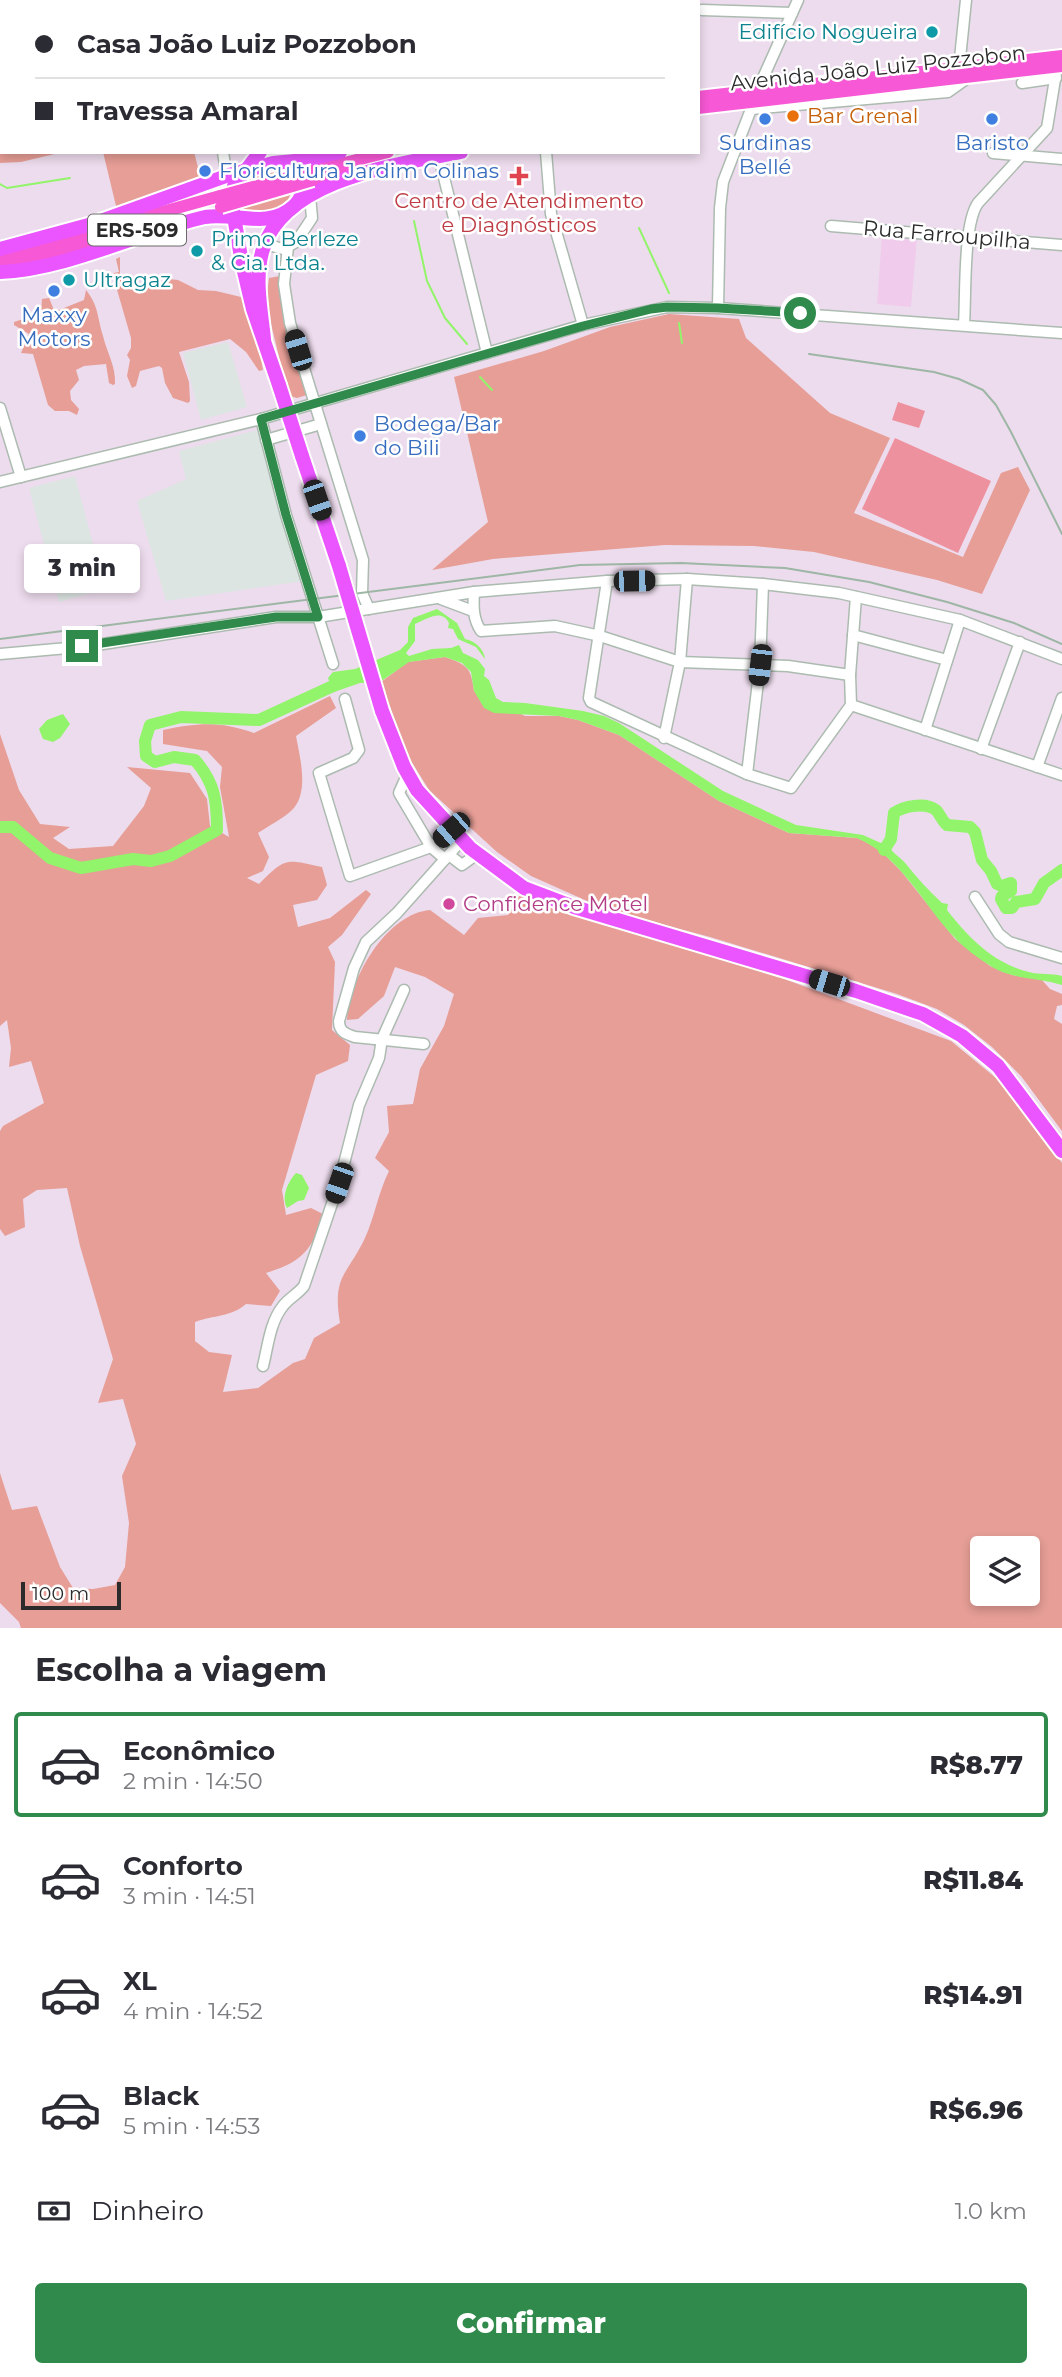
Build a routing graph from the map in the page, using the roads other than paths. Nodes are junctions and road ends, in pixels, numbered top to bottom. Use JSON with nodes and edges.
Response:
{"nodes":[{"id":1,"x":798,"y":0,"type":"edge"},
{"id":2,"x":966,"y":0,"type":"edge"},
{"id":3,"x":702,"y":10,"type":"dead end"},
{"id":4,"x":792,"y":13,"type":"junction"},
{"id":5,"x":1059,"y":67,"type":"edge"},
{"id":6,"x":964,"y":72,"type":"junction"},
{"id":7,"x":1021,"y":83,"type":"dead end"},
{"id":8,"x":700,"y":97,"type":"edge"},
{"id":9,"x":755,"y":100,"type":"junction"},
{"id":10,"x":700,"y":108,"type":"edge"},
{"id":11,"x":993,"y":153,"type":"dead end"},
{"id":12,"x":223,"y":154,"type":"edge"},
{"id":13,"x":258,"y":154,"type":"edge"},
{"id":14,"x":323,"y":154,"type":"edge"},
{"id":15,"x":381,"y":154,"type":"edge"},
{"id":16,"x":438,"y":154,"type":"edge"},
{"id":17,"x":546,"y":154,"type":"edge"},
{"id":18,"x":1023,"y":156,"type":"junction"},
{"id":19,"x":300,"y":157,"type":"edge"},
{"id":20,"x":1062,"y":159,"type":"edge"},
{"id":21,"x":225,"y":165,"type":"dead end"},
{"id":22,"x":244,"y":172,"type":"junction"},
{"id":23,"x":313,"y":175,"type":"junction"},
{"id":24,"x":310,"y":196,"type":"junction"},
{"id":25,"x":221,"y":202,"type":"junction"},
{"id":26,"x":292,"y":208,"type":"junction"},
{"id":27,"x":234,"y":217,"type":"junction"},
{"id":28,"x":831,"y":226,"type":"dead end"},
{"id":29,"x":969,"y":237,"type":"junction"},
{"id":30,"x":265,"y":244,"type":"junction"},
{"id":31,"x":1062,"y":245,"type":"edge"},
{"id":32,"x":288,"y":247,"type":"junction"},
{"id":33,"x":0,"y":249,"type":"edge"},
{"id":34,"x":0,"y":257,"type":"edge"},
{"id":35,"x":0,"y":270,"type":"edge"},
{"id":36,"x":718,"y":308,"type":"junction"},
{"id":37,"x":964,"y":324,"type":"junction"},
{"id":38,"x":583,"y":326,"type":"junction"},
{"id":39,"x":1062,"y":333,"type":"edge"},
{"id":40,"x":264,"y":339,"type":"junction"},
{"id":41,"x":487,"y":353,"type":"junction"},
{"id":42,"x":315,"y":403,"type":"junction"},
{"id":43,"x":0,"y":408,"type":"edge"},
{"id":44,"x":261,"y":419,"type":"junction"},
{"id":45,"x":321,"y":424,"type":"junction"},
{"id":46,"x":266,"y":440,"type":"junction"},
{"id":47,"x":21,"y":477,"type":"junction"},
{"id":48,"x":0,"y":482,"type":"edge"},
{"id":49,"x":687,"y":579,"type":"junction"},
{"id":50,"x":607,"y":581,"type":"junction"},
{"id":51,"x":763,"y":584,"type":"junction"},
{"id":52,"x":474,"y":592,"type":"junction"},
{"id":53,"x":856,"y":597,"type":"junction"},
{"id":54,"x":438,"y":598,"type":"junction"},
{"id":55,"x":369,"y":609,"type":"junction"},
{"id":56,"x":473,"y":611,"type":"junction"},
{"id":57,"x":318,"y":617,"type":"junction"},
{"id":58,"x":960,"y":620,"type":"junction"},
{"id":59,"x":853,"y":635,"type":"junction"},
{"id":60,"x":600,"y":636,"type":"junction"},
{"id":61,"x":1020,"y":642,"type":"junction"},
{"id":62,"x":0,"y":654,"type":"edge"},
{"id":63,"x":1062,"y":659,"type":"edge"},
{"id":64,"x":947,"y":660,"type":"junction"},
{"id":65,"x":680,"y":662,"type":"junction"},
{"id":66,"x":333,"y":664,"type":"dead end"},
{"id":67,"x":760,"y":665,"type":"junction"},
{"id":68,"x":850,"y":675,"type":"junction"},
{"id":69,"x":1062,"y":698,"type":"edge"},
{"id":70,"x":345,"y":699,"type":"dead end"},
{"id":71,"x":850,"y":705,"type":"junction"},
{"id":72,"x":925,"y":730,"type":"junction"},
{"id":73,"x":664,"y":738,"type":"junction"},
{"id":74,"x":981,"y":749,"type":"junction"},
{"id":75,"x":1037,"y":767,"type":"junction"},
{"id":76,"x":747,"y":774,"type":"junction"},
{"id":77,"x":407,"y":775,"type":"junction"},
{"id":78,"x":1062,"y":775,"type":"edge"},
{"id":79,"x":457,"y":835,"type":"junction"},
{"id":80,"x":431,"y":847,"type":"junction"},
{"id":81,"x":477,"y":854,"type":"junction"},
{"id":82,"x":447,"y":857,"type":"junction"},
{"id":83,"x":975,"y":897,"type":"dead end"},
{"id":84,"x":1062,"y":958,"type":"edge"},
{"id":85,"x":404,"y":990,"type":"dead end"},
{"id":86,"x":382,"y":1040,"type":"junction"},
{"id":87,"x":424,"y":1044,"type":"dead end"},
{"id":88,"x":1062,"y":1151,"type":"edge"},
{"id":89,"x":264,"y":1366,"type":"dead end"}],
"edges":[{"from":1,"to":4,"type":"street"},
{"from":2,"to":6,"type":"street"},
{"from":3,"to":4,"type":"street"},
{"from":4,"to":9,"type":"street"},
{"from":5,"to":6,"type":"main road","name":"Avenida João Luiz Pozzobon"},
{"from":5,"to":7,"type":"street"},
{"from":5,"to":18,"type":"street"},
{"from":6,"to":9,"type":"main road","name":"Avenida João Luiz Pozzobon"},
{"from":6,"to":9,"type":"street"},
{"from":8,"to":9,"type":"main road","name":"Avenida João Luiz Pozzobon"},
{"from":9,"to":10,"type":"main road","name":"Avenida João Luiz Pozzobon"},
{"from":9,"to":36,"type":"street"},
{"from":11,"to":18,"type":"street"},
{"from":12,"to":21,"type":"street"},
{"from":13,"to":22,"type":"highway"},
{"from":14,"to":19,"type":"highway"},
{"from":15,"to":23,"type":"main road"},
{"from":16,"to":23,"type":"main road"},
{"from":16,"to":24,"type":"highway"},
{"from":16,"to":41,"type":"street"},
{"from":17,"to":38,"type":"street"},
{"from":18,"to":20,"type":"street"},
{"from":18,"to":29,"type":"street"},
{"from":19,"to":22,"type":"highway"},
{"from":19,"to":26,"type":"highway"},
{"from":22,"to":27,"type":"highway"},
{"from":22,"to":33,"type":"highway","number":"ERS-509"},
{"from":23,"to":25,"type":"main road","bridge":true},
{"from":24,"to":26,"type":"highway"},
{"from":24,"to":32,"type":"street"},
{"from":25,"to":34,"type":"main road","number":"ERS-509"},
{"from":25,"to":35,"type":"main road","number":"ERS-509"},
{"from":26,"to":27,"type":"highway"},
{"from":26,"to":30,"type":"highway"},
{"from":27,"to":35,"type":"highway","number":"ERS-509"},
{"from":27,"to":40,"type":"highway"},
{"from":28,"to":29,"type":"street","name":"Rua Farroupilha"},
{"from":29,"to":31,"type":"street","name":"Rua Farroupilha"},
{"from":29,"to":37,"type":"street"},
{"from":30,"to":32,"type":"street"},
{"from":30,"to":40,"type":"highway"},
{"from":32,"to":42,"type":"street"},
{"from":36,"to":37,"type":"street"},
{"from":36,"to":38,"type":"street"},
{"from":37,"to":39,"type":"street"},
{"from":38,"to":41,"type":"street"},
{"from":40,"to":77,"type":"highway","bridge":true},
{"from":41,"to":42,"type":"street"},
{"from":42,"to":44,"type":"street"},
{"from":42,"to":45,"type":"street"},
{"from":43,"to":47,"type":"street"},
{"from":44,"to":46,"type":"street"},
{"from":44,"to":47,"type":"street"},
{"from":45,"to":46,"type":"street"},
{"from":45,"to":55,"type":"street"},
{"from":46,"to":57,"type":"street"},
{"from":47,"to":48,"type":"street"},
{"from":49,"to":50,"type":"street"},
{"from":49,"to":51,"type":"street"},
{"from":49,"to":65,"type":"street"},
{"from":50,"to":52,"type":"street"},
{"from":50,"to":60,"type":"street"},
{"from":51,"to":53,"type":"street"},
{"from":51,"to":67,"type":"street"},
{"from":52,"to":54,"type":"street"},
{"from":52,"to":56,"type":"street"},
{"from":53,"to":58,"type":"street"},
{"from":53,"to":59,"type":"street"},
{"from":54,"to":55,"type":"street"},
{"from":54,"to":56,"type":"street"},
{"from":55,"to":57,"type":"street"},
{"from":56,"to":60,"type":"street"},
{"from":57,"to":62,"type":"street"},
{"from":57,"to":66,"type":"street"},
{"from":58,"to":61,"type":"street"},
{"from":58,"to":64,"type":"street"},
{"from":59,"to":64,"type":"street"},
{"from":59,"to":68,"type":"street"},
{"from":60,"to":65,"type":"street"},
{"from":60,"to":73,"type":"street"},
{"from":61,"to":63,"type":"street"},
{"from":61,"to":74,"type":"street"},
{"from":64,"to":72,"type":"street"},
{"from":65,"to":67,"type":"street"},
{"from":65,"to":73,"type":"street"},
{"from":67,"to":68,"type":"street"},
{"from":67,"to":76,"type":"street"},
{"from":68,"to":71,"type":"street"},
{"from":69,"to":75,"type":"street"},
{"from":70,"to":80,"type":"street"},
{"from":71,"to":72,"type":"street"},
{"from":71,"to":76,"type":"street"},
{"from":72,"to":74,"type":"street"},
{"from":73,"to":76,"type":"street"},
{"from":74,"to":75,"type":"street"},
{"from":75,"to":78,"type":"street"},
{"from":77,"to":79,"type":"highway"},
{"from":77,"to":80,"type":"street"},
{"from":79,"to":80,"type":"street"},
{"from":79,"to":81,"type":"highway"},
{"from":79,"to":82,"type":"street"},
{"from":80,"to":82,"type":"street"},
{"from":81,"to":82,"type":"street"},
{"from":81,"to":88,"type":"highway"},
{"from":82,"to":86,"type":"street"},
{"from":83,"to":84,"type":"street"},
{"from":85,"to":86,"type":"street"},
{"from":86,"to":87,"type":"street"},
{"from":86,"to":89,"type":"street"}]}
